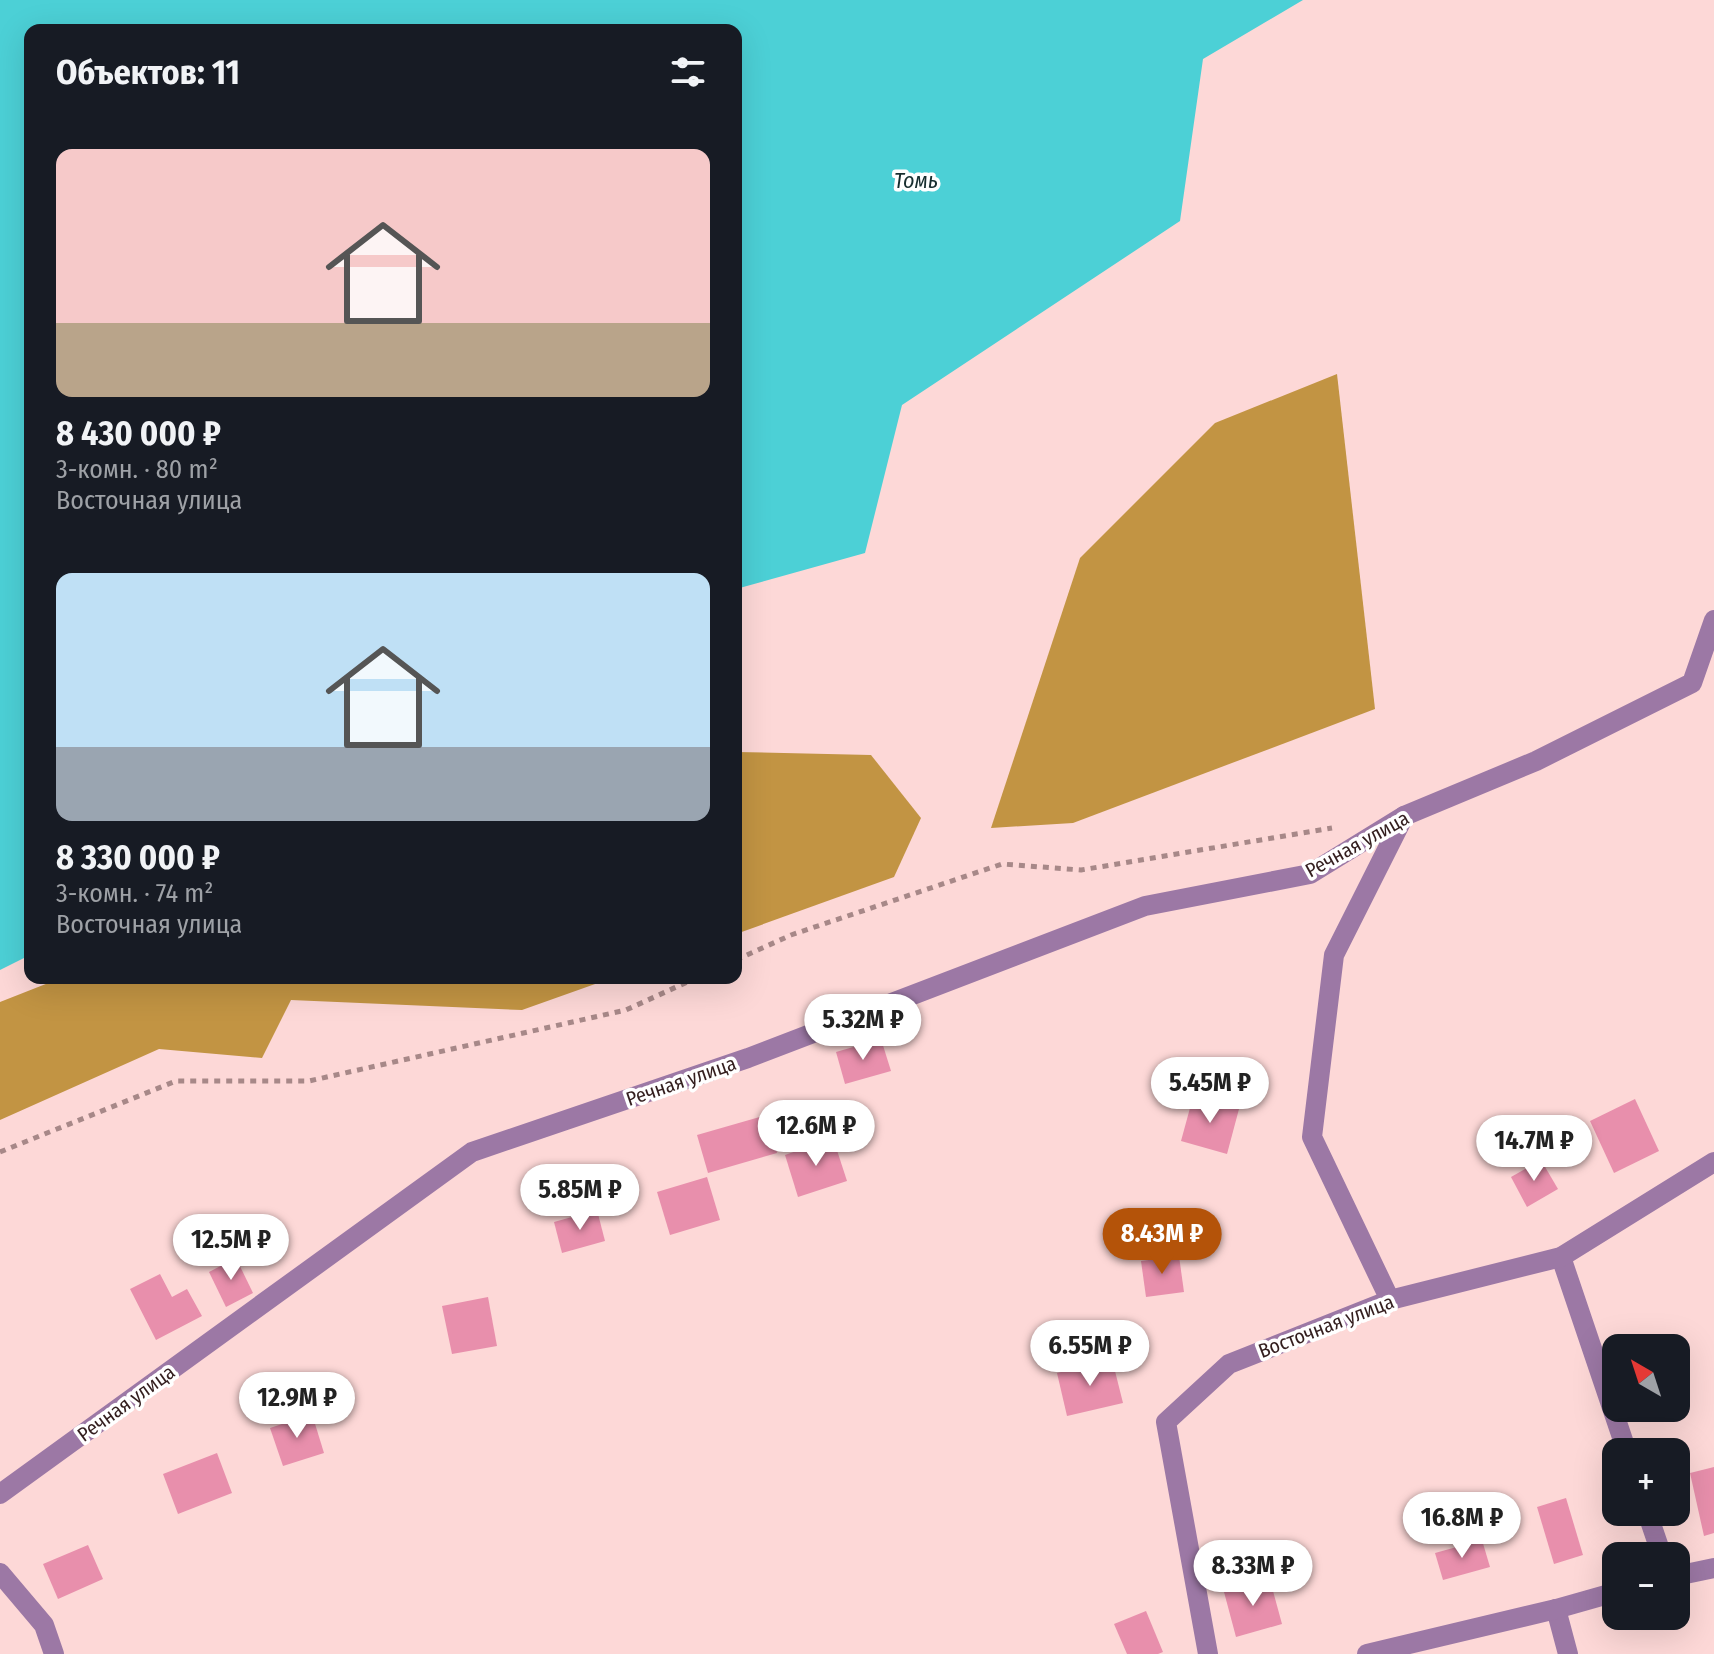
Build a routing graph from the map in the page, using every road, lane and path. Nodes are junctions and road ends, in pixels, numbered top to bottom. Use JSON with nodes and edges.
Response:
{"nodes":[{"id":1,"x":1714,"y":620,"type":"edge"},
{"id":2,"x":1714,"y":662,"type":"edge"},
{"id":3,"x":1692,"y":683,"type":"junction"},
{"id":4,"x":1404,"y":816,"type":"junction"},
{"id":5,"x":1343,"y":827,"type":"dead end"},
{"id":6,"x":742,"y":957,"type":"edge"},
{"id":7,"x":683,"y":984,"type":"edge"},
{"id":8,"x":0,"y":1152,"type":"edge"},
{"id":9,"x":1714,"y":1162,"type":"edge"},
{"id":10,"x":1561,"y":1257,"type":"junction"},
{"id":11,"x":1390,"y":1300,"type":"junction"},
{"id":12,"x":1622,"y":1438,"type":"edge"},
{"id":13,"x":0,"y":1494,"type":"edge"},
{"id":14,"x":1714,"y":1568,"type":"edge"},
{"id":15,"x":0,"y":1573,"type":"edge"},
{"id":16,"x":1690,"y":1573,"type":"edge"},
{"id":17,"x":1602,"y":1596,"type":"edge"},
{"id":18,"x":1556,"y":1609,"type":"junction"},
{"id":19,"x":54,"y":1654,"type":"edge"},
{"id":20,"x":1208,"y":1654,"type":"edge"},
{"id":21,"x":1367,"y":1654,"type":"edge"},
{"id":22,"x":1568,"y":1654,"type":"edge"}],
"edges":[{"from":1,"to":3,"type":"street"},
{"from":2,"to":3,"type":"street","name":"Речная улица"},
{"from":3,"to":4,"type":"street","name":"Речная улица"},
{"from":4,"to":11,"type":"street"},
{"from":4,"to":13,"type":"street","name":"Речная улица"},
{"from":5,"to":6,"type":"path"},
{"from":7,"to":8,"type":"path"},
{"from":9,"to":10,"type":"street","name":"Восточная улица"},
{"from":10,"to":11,"type":"street","name":"Восточная улица"},
{"from":10,"to":12,"type":"street"},
{"from":11,"to":20,"type":"street","name":"Восточная улица"},
{"from":14,"to":16,"type":"street"},
{"from":15,"to":19,"type":"street"},
{"from":17,"to":18,"type":"street"},
{"from":18,"to":21,"type":"street"},
{"from":18,"to":22,"type":"street"}]}
